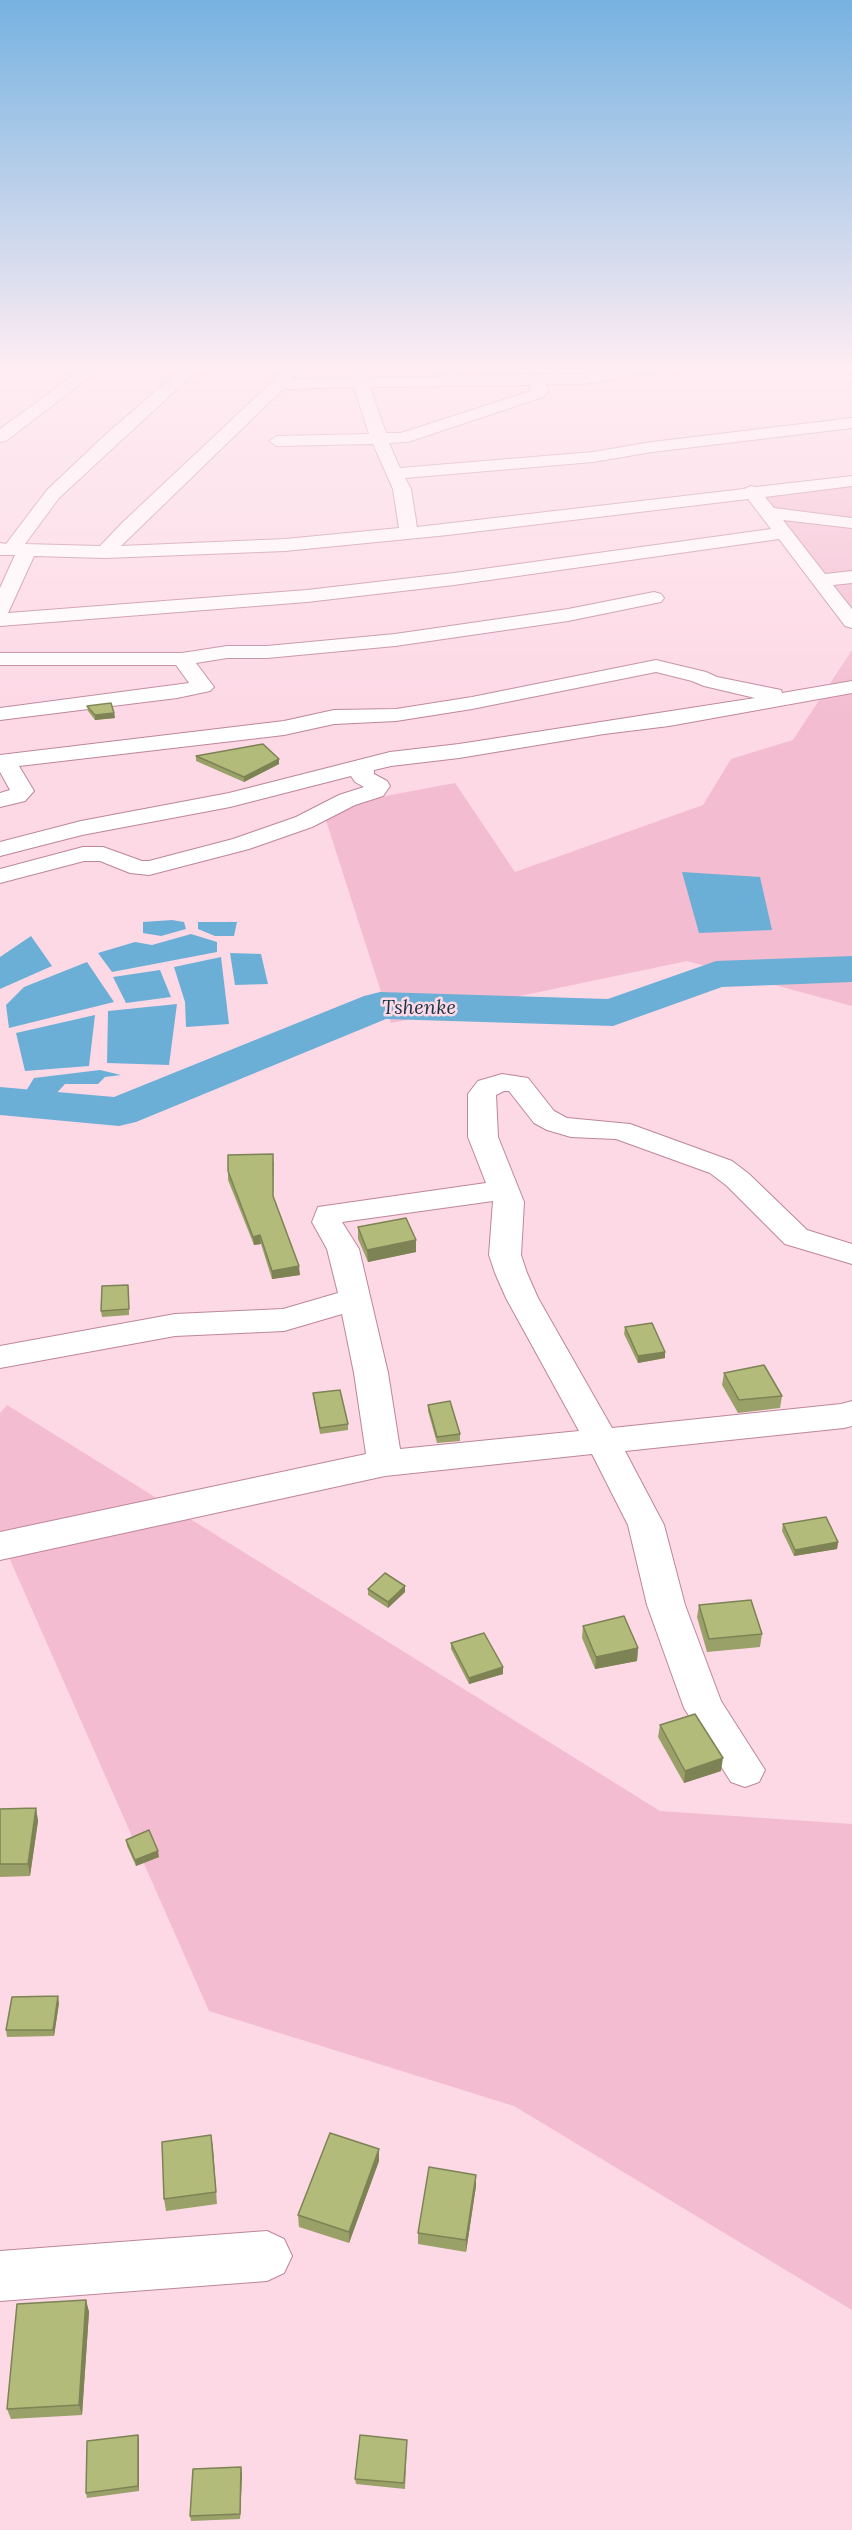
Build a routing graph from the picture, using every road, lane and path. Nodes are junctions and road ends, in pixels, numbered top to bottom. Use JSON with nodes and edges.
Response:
{"nodes":[{"id":1,"x":66,"y":482,"type":"edge"},
{"id":2,"x":175,"y":482,"type":"edge"},
{"id":3,"x":398,"y":482,"type":"edge"},
{"id":4,"x":841,"y":482,"type":"edge"},
{"id":5,"x":751,"y":491,"type":"junction"},
{"id":6,"x":769,"y":513,"type":"junction"},
{"id":7,"x":852,"y":523,"type":"edge"},
{"id":8,"x":409,"y":533,"type":"junction"},
{"id":9,"x":783,"y":533,"type":"junction"},
{"id":10,"x":13,"y":550,"type":"edge"},
{"id":11,"x":105,"y":552,"type":"junction"},
{"id":12,"x":852,"y":578,"type":"edge"},
{"id":13,"x":822,"y":580,"type":"junction"},
{"id":14,"x":654,"y":598,"type":"dead end"},
{"id":15,"x":0,"y":610,"type":"edge"},
{"id":16,"x":0,"y":620,"type":"edge"},
{"id":17,"x":852,"y":622,"type":"edge"},
{"id":18,"x":0,"y":659,"type":"edge"},
{"id":19,"x":182,"y":659,"type":"junction"},
{"id":20,"x":852,"y":687,"type":"edge"},
{"id":21,"x":784,"y":698,"type":"junction"},
{"id":22,"x":0,"y":714,"type":"edge"},
{"id":23,"x":3,"y":761,"type":"edge"},
{"id":24,"x":362,"y":767,"type":"junction"},
{"id":25,"x":0,"y":800,"type":"edge"},
{"id":26,"x":0,"y":849,"type":"edge"},
{"id":27,"x":0,"y":876,"type":"edge"},
{"id":28,"x":504,"y":1190,"type":"junction"},
{"id":29,"x":852,"y":1254,"type":"edge"},
{"id":30,"x":355,"y":1299,"type":"junction"},
{"id":31,"x":0,"y":1357,"type":"edge"},
{"id":32,"x":852,"y":1413,"type":"edge"},
{"id":33,"x":603,"y":1442,"type":"junction"},
{"id":34,"x":385,"y":1463,"type":"junction"},
{"id":35,"x":0,"y":1546,"type":"edge"},
{"id":36,"x":745,"y":1770,"type":"dead end"},
{"id":37,"x":267,"y":2256,"type":"dead end"},
{"id":38,"x":0,"y":2276,"type":"edge"}],
"edges":[{"from":1,"to":10,"type":"street"},
{"from":2,"to":11,"type":"street"},
{"from":3,"to":8,"type":"street"},
{"from":4,"to":5,"type":"street"},
{"from":5,"to":6,"type":"street"},
{"from":5,"to":8,"type":"street"},
{"from":6,"to":7,"type":"street"},
{"from":6,"to":9,"type":"street"},
{"from":8,"to":11,"type":"street"},
{"from":9,"to":13,"type":"street"},
{"from":9,"to":16,"type":"street"},
{"from":10,"to":11,"type":"street"},
{"from":10,"to":15,"type":"street"},
{"from":12,"to":13,"type":"street"},
{"from":13,"to":17,"type":"street"},
{"from":14,"to":19,"type":"street"},
{"from":18,"to":19,"type":"street"},
{"from":19,"to":22,"type":"street"},
{"from":20,"to":21,"type":"street"},
{"from":21,"to":23,"type":"street"},
{"from":21,"to":24,"type":"street"},
{"from":23,"to":25,"type":"street"},
{"from":24,"to":26,"type":"street"},
{"from":24,"to":27,"type":"street"},
{"from":28,"to":29,"type":"street"},
{"from":28,"to":30,"type":"street"},
{"from":28,"to":33,"type":"street"},
{"from":30,"to":31,"type":"street"},
{"from":30,"to":34,"type":"street"},
{"from":32,"to":33,"type":"street"},
{"from":33,"to":34,"type":"street"},
{"from":33,"to":36,"type":"street"},
{"from":34,"to":35,"type":"street"},
{"from":37,"to":38,"type":"street"}]}
